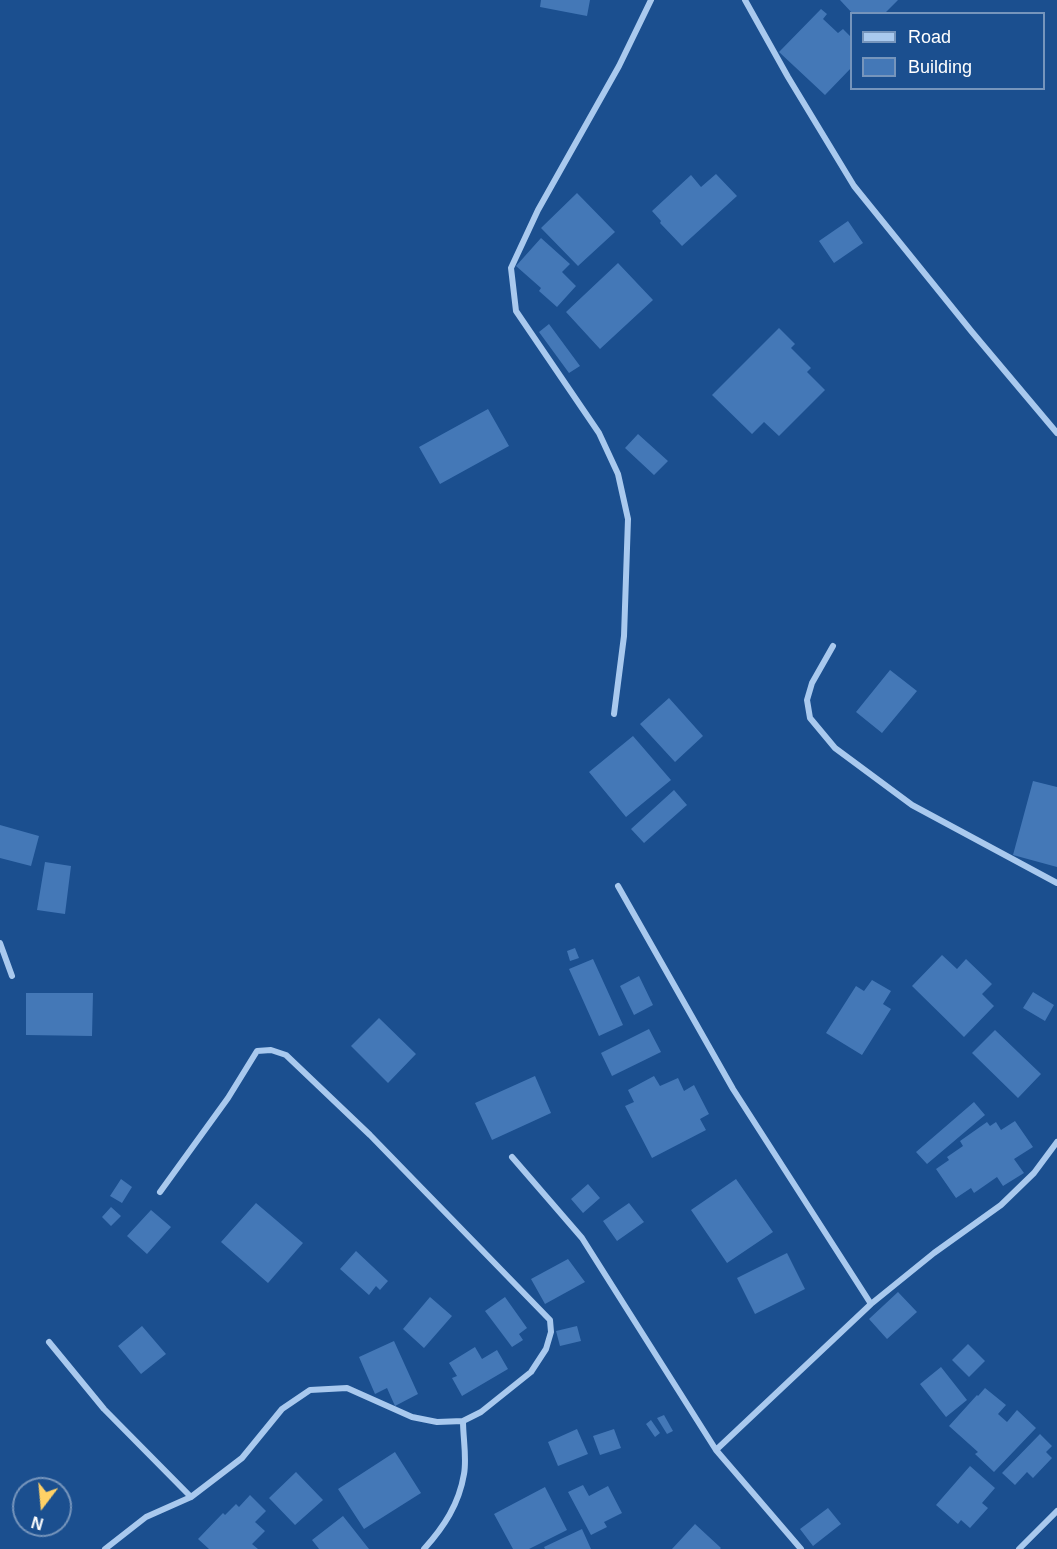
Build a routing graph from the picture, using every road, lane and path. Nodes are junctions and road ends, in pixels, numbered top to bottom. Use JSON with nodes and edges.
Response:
{"nodes":[{"id":1,"x":651,"y":0,"type":"edge"},
{"id":2,"x":745,"y":0,"type":"edge"},
{"id":3,"x":1057,"y":433,"type":"edge"},
{"id":4,"x":833,"y":646,"type":"dead end"},
{"id":5,"x":614,"y":714,"type":"dead end"},
{"id":6,"x":1057,"y":884,"type":"edge"},
{"id":7,"x":618,"y":886,"type":"dead end"},
{"id":8,"x":0,"y":943,"type":"edge"},
{"id":9,"x":12,"y":976,"type":"dead end"},
{"id":10,"x":1057,"y":1142,"type":"edge"},
{"id":11,"x":512,"y":1157,"type":"dead end"},
{"id":12,"x":160,"y":1192,"type":"dead end"},
{"id":13,"x":871,"y":1304,"type":"junction"},
{"id":14,"x":49,"y":1342,"type":"dead end"},
{"id":15,"x":463,"y":1421,"type":"junction"},
{"id":16,"x":716,"y":1450,"type":"junction"},
{"id":17,"x":191,"y":1497,"type":"junction"},
{"id":18,"x":1057,"y":1511,"type":"edge"},
{"id":19,"x":105,"y":1549,"type":"edge"},
{"id":20,"x":424,"y":1549,"type":"edge"},
{"id":21,"x":801,"y":1549,"type":"edge"},
{"id":22,"x":1019,"y":1549,"type":"edge"}],
"edges":[{"from":1,"to":5,"type":"street"},
{"from":2,"to":3,"type":"street"},
{"from":4,"to":6,"type":"street"},
{"from":7,"to":13,"type":"street"},
{"from":8,"to":9,"type":"street"},
{"from":10,"to":13,"type":"street"},
{"from":11,"to":16,"type":"street"},
{"from":12,"to":15,"type":"street"},
{"from":13,"to":16,"type":"street"},
{"from":14,"to":17,"type":"street"},
{"from":15,"to":17,"type":"street"},
{"from":15,"to":20,"type":"street"},
{"from":16,"to":21,"type":"street"},
{"from":17,"to":19,"type":"street"},
{"from":18,"to":22,"type":"street"}]}
